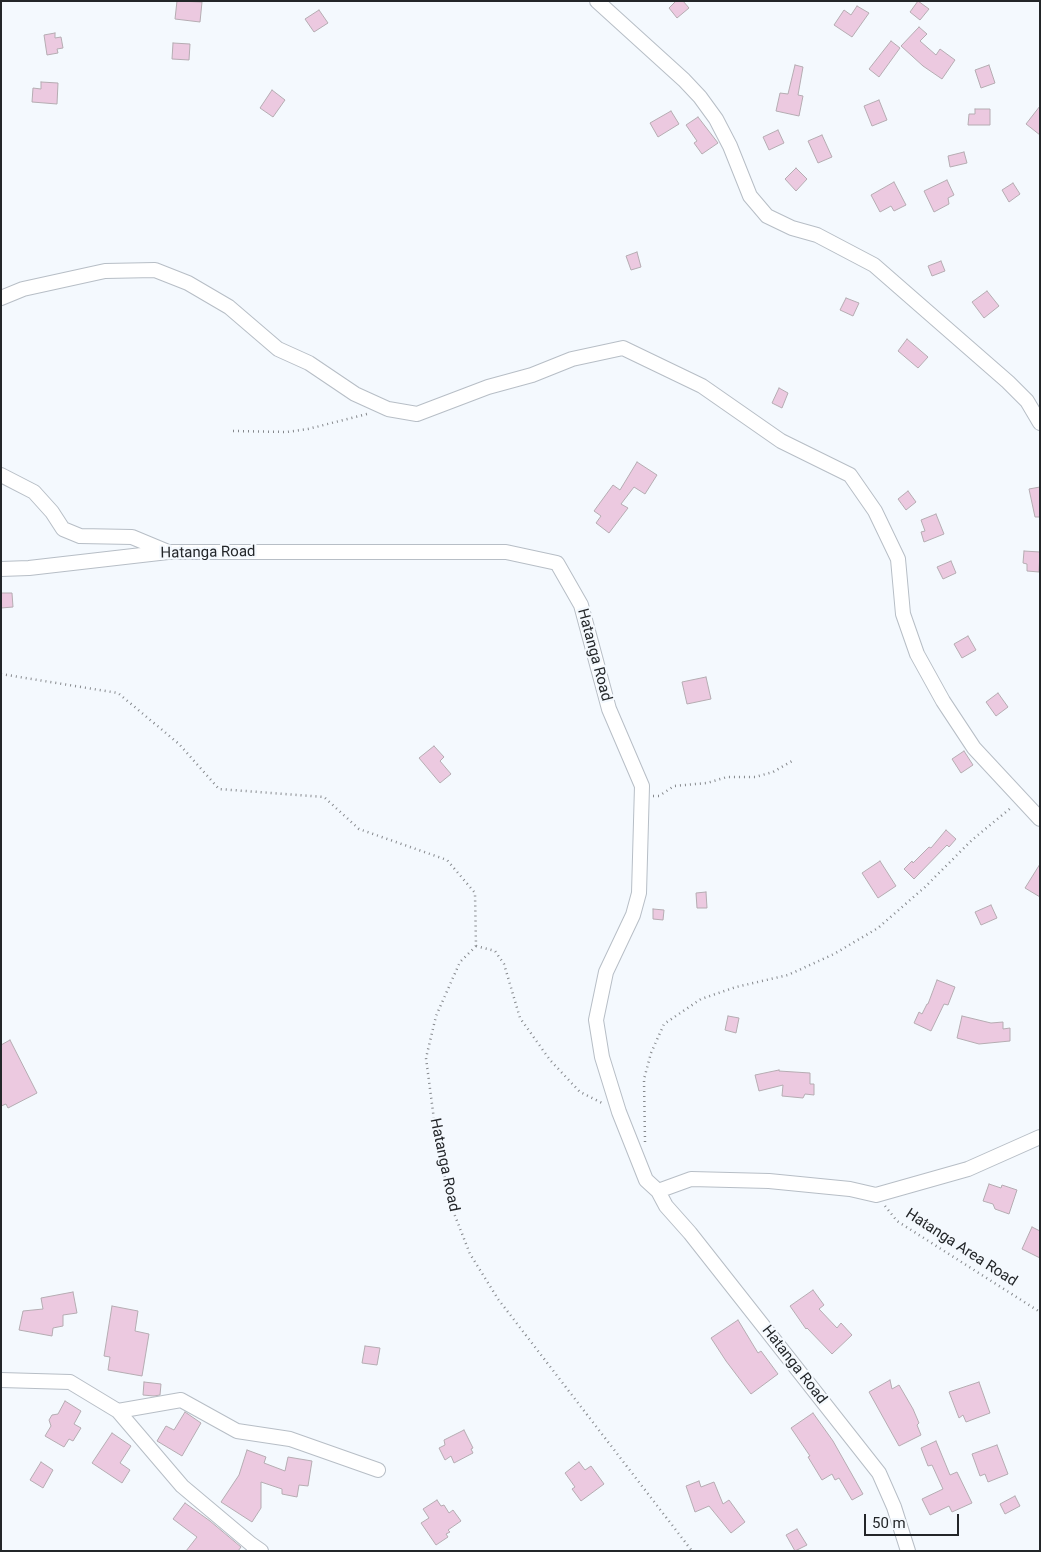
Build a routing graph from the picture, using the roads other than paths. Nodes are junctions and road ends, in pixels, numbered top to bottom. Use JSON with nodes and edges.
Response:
{"nodes":[{"id":1,"x":596,"y":1,"type":"edge"},
{"id":2,"x":1,"y":298,"type":"edge"},
{"id":3,"x":1040,"y":423,"type":"edge"},
{"id":4,"x":1,"y":475,"type":"edge"},
{"id":5,"x":168,"y":552,"type":"junction"},
{"id":6,"x":1,"y":569,"type":"edge"},
{"id":7,"x":1040,"y":819,"type":"edge"},
{"id":8,"x":1040,"y":1137,"type":"edge"},
{"id":9,"x":658,"y":1191,"type":"junction"},
{"id":10,"x":1,"y":1380,"type":"edge"},
{"id":11,"x":118,"y":1411,"type":"junction"},
{"id":12,"x":378,"y":1470,"type":"dead end"},
{"id":13,"x":261,"y":1551,"type":"edge"},
{"id":14,"x":908,"y":1551,"type":"edge"}],
"edges":[{"from":1,"to":3,"type":"street"},
{"from":2,"to":7,"type":"street"},
{"from":4,"to":5,"type":"street"},
{"from":5,"to":6,"type":"street","name":"Hatanga Road"},
{"from":5,"to":9,"type":"street","name":"Hatanga Road"},
{"from":8,"to":9,"type":"street"},
{"from":9,"to":14,"type":"street","name":"Hatanga Road"},
{"from":10,"to":11,"type":"street"},
{"from":11,"to":12,"type":"street"},
{"from":11,"to":13,"type":"street"}]}
